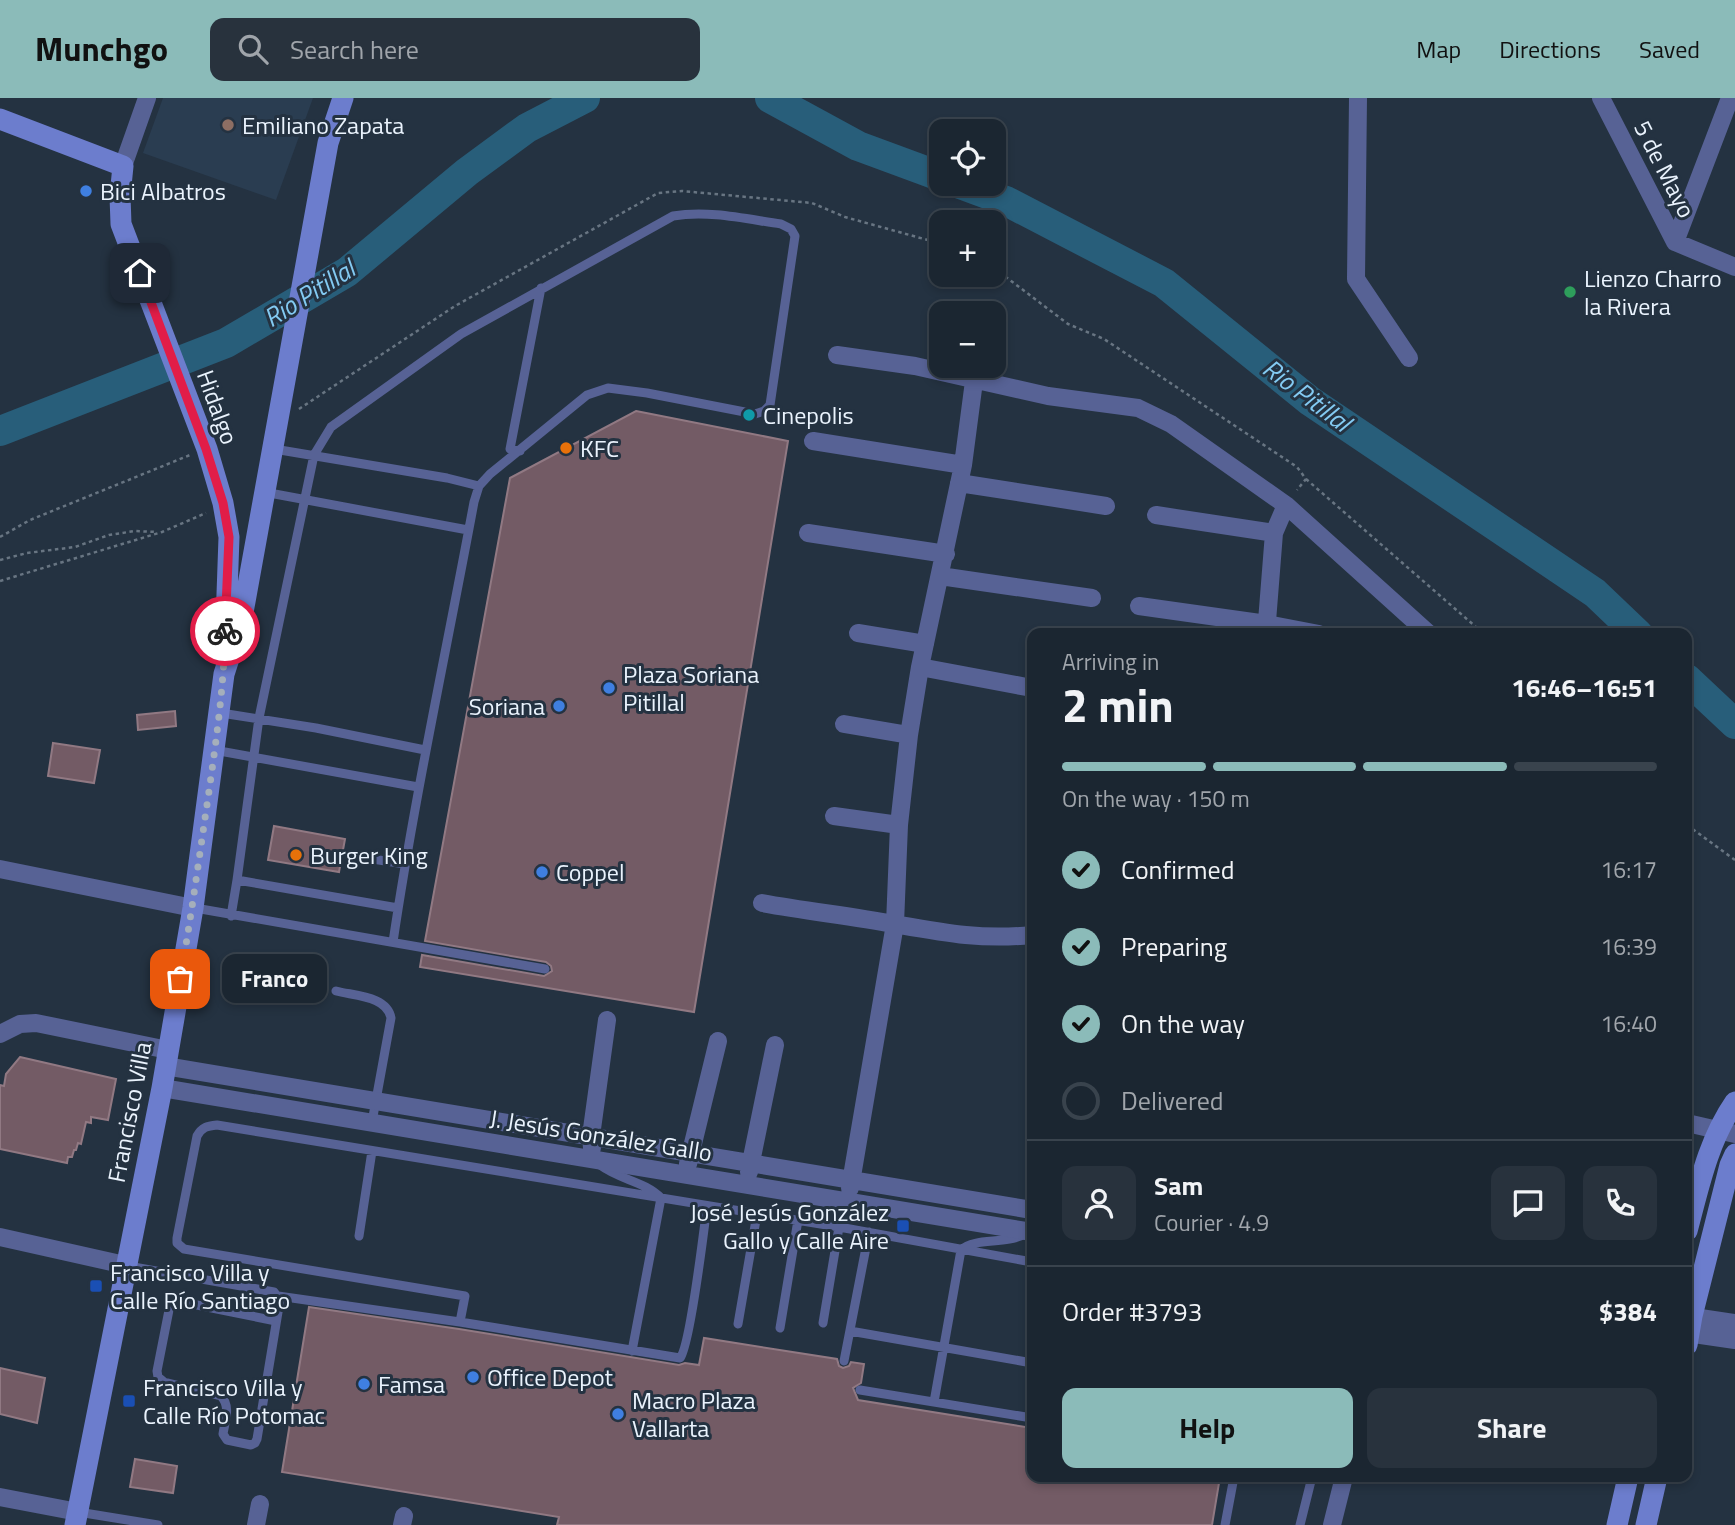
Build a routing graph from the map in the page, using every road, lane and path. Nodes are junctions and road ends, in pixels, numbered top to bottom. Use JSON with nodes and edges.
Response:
{"nodes":[{"id":1,"x":147,"y":98,"type":"edge"},
{"id":2,"x":343,"y":98,"type":"edge"},
{"id":3,"x":1358,"y":98,"type":"edge"},
{"id":4,"x":1601,"y":98,"type":"edge"},
{"id":5,"x":1730,"y":98,"type":"edge"},
{"id":6,"x":0,"y":119,"type":"edge"},
{"id":7,"x":123,"y":166,"type":"junction"},
{"id":8,"x":812,"y":203,"type":"dead end"},
{"id":9,"x":929,"y":240,"type":"edge"},
{"id":10,"x":1675,"y":242,"type":"junction"},
{"id":11,"x":1735,"y":267,"type":"edge"},
{"id":12,"x":1006,"y":277,"type":"edge"},
{"id":13,"x":541,"y":288,"type":"junction"},
{"id":14,"x":837,"y":355,"type":"dead end"},
{"id":15,"x":1409,"y":358,"type":"dead end"},
{"id":16,"x":929,"y":367,"type":"edge"},
{"id":17,"x":974,"y":378,"type":"edge"},
{"id":18,"x":993,"y":378,"type":"edge"},
{"id":19,"x":813,"y":441,"type":"dead end"},
{"id":20,"x":206,"y":449,"type":"junction"},
{"id":21,"x":272,"y":449,"type":"junction"},
{"id":22,"x":520,"y":452,"type":"junction"},
{"id":23,"x":314,"y":455,"type":"junction"},
{"id":24,"x":963,"y":465,"type":"junction"},
{"id":25,"x":1306,"y":479,"type":"junction"},
{"id":26,"x":959,"y":483,"type":"junction"},
{"id":27,"x":479,"y":486,"type":"junction"},
{"id":28,"x":264,"y":492,"type":"junction"},
{"id":29,"x":305,"y":499,"type":"junction"},
{"id":30,"x":223,"y":503,"type":"junction"},
{"id":31,"x":1286,"y":505,"type":"junction"},
{"id":32,"x":1106,"y":506,"type":"dead end"},
{"id":33,"x":1156,"y":515,"type":"dead end"},
{"id":34,"x":468,"y":530,"type":"junction"},
{"id":35,"x":162,"y":532,"type":"junction"},
{"id":36,"x":808,"y":533,"type":"dead end"},
{"id":37,"x":1275,"y":533,"type":"junction"},
{"id":38,"x":0,"y":537,"type":"edge"},
{"id":39,"x":946,"y":554,"type":"junction"},
{"id":40,"x":0,"y":560,"type":"edge"},
{"id":41,"x":940,"y":576,"type":"junction"},
{"id":42,"x":0,"y":582,"type":"edge"},
{"id":43,"x":1091,"y":598,"type":"dead end"},
{"id":44,"x":1139,"y":606,"type":"dead end"},
{"id":45,"x":1261,"y":628,"type":"edge"},
{"id":46,"x":1267,"y":628,"type":"edge"},
{"id":47,"x":1422,"y":628,"type":"edge"},
{"id":48,"x":1476,"y":628,"type":"edge"},
{"id":49,"x":858,"y":633,"type":"dead end"},
{"id":50,"x":925,"y":644,"type":"junction"},
{"id":51,"x":920,"y":667,"type":"junction"},
{"id":52,"x":225,"y":674,"type":"junction"},
{"id":53,"x":1027,"y":687,"type":"edge"},
{"id":54,"x":220,"y":713,"type":"junction"},
{"id":55,"x":259,"y":718,"type":"junction"},
{"id":56,"x":844,"y":724,"type":"dead end"},
{"id":57,"x":909,"y":735,"type":"junction"},
{"id":58,"x":214,"y":750,"type":"junction"},
{"id":59,"x":425,"y":750,"type":"junction"},
{"id":60,"x":253,"y":757,"type":"junction"},
{"id":61,"x":418,"y":787,"type":"junction"},
{"id":62,"x":834,"y":816,"type":"dead end"},
{"id":63,"x":899,"y":825,"type":"junction"},
{"id":64,"x":1692,"y":829,"type":"edge"},
{"id":65,"x":366,"y":858,"type":"dead end"},
{"id":66,"x":1735,"y":860,"type":"edge"},
{"id":67,"x":405,"y":864,"type":"junction"},
{"id":68,"x":0,"y":869,"type":"edge"},
{"id":69,"x":237,"y":880,"type":"junction"},
{"id":70,"x":762,"y":903,"type":"dead end"},
{"id":71,"x":193,"y":908,"type":"junction"},
{"id":72,"x":398,"y":908,"type":"junction"},
{"id":73,"x":231,"y":916,"type":"junction"},
{"id":74,"x":895,"y":924,"type":"junction"},
{"id":75,"x":1027,"y":936,"type":"edge"},
{"id":76,"x":393,"y":942,"type":"junction"},
{"id":77,"x":545,"y":969,"type":"dead end"},
{"id":78,"x":336,"y":991,"type":"dead end"},
{"id":79,"x":607,"y":1020,"type":"dead end"},
{"id":80,"x":0,"y":1034,"type":"edge"},
{"id":81,"x":718,"y":1041,"type":"dead end"},
{"id":82,"x":775,"y":1045,"type":"dead end"},
{"id":83,"x":167,"y":1058,"type":"junction"},
{"id":84,"x":162,"y":1088,"type":"junction"},
{"id":85,"x":375,"y":1102,"type":"junction"},
{"id":86,"x":1735,"y":1102,"type":"edge"},
{"id":87,"x":372,"y":1122,"type":"junction"},
{"id":88,"x":1692,"y":1124,"type":"edge"},
{"id":89,"x":1726,"y":1132,"type":"edge"},
{"id":90,"x":591,"y":1136,"type":"junction"},
{"id":91,"x":372,"y":1151,"type":"junction"},
{"id":92,"x":690,"y":1154,"type":"junction"},
{"id":93,"x":1735,"y":1154,"type":"edge"},
{"id":94,"x":592,"y":1159,"type":"junction"},
{"id":95,"x":751,"y":1163,"type":"junction"},
{"id":96,"x":686,"y":1174,"type":"junction"},
{"id":97,"x":851,"y":1179,"type":"junction"},
{"id":98,"x":747,"y":1183,"type":"junction"},
{"id":99,"x":662,"y":1198,"type":"junction"},
{"id":100,"x":848,"y":1203,"type":"junction"},
{"id":101,"x":707,"y":1206,"type":"junction"},
{"id":102,"x":1027,"y":1209,"type":"edge"},
{"id":103,"x":1692,"y":1212,"type":"edge"},
{"id":104,"x":757,"y":1214,"type":"junction"},
{"id":105,"x":798,"y":1220,"type":"junction"},
{"id":106,"x":839,"y":1227,"type":"junction"},
{"id":107,"x":1027,"y":1227,"type":"edge"},
{"id":108,"x":1027,"y":1230,"type":"edge"},
{"id":109,"x":869,"y":1232,"type":"junction"},
{"id":110,"x":359,"y":1236,"type":"dead end"},
{"id":111,"x":0,"y":1237,"type":"edge"},
{"id":112,"x":961,"y":1250,"type":"junction"},
{"id":113,"x":1027,"y":1261,"type":"edge"},
{"id":114,"x":125,"y":1265,"type":"junction"},
{"id":115,"x":278,"y":1296,"type":"junction"},
{"id":116,"x":1692,"y":1318,"type":"edge"},
{"id":117,"x":276,"y":1321,"type":"junction"},
{"id":118,"x":460,"y":1322,"type":"junction"},
{"id":119,"x":1735,"y":1323,"type":"edge"},
{"id":120,"x":738,"y":1324,"type":"dead end"},
{"id":121,"x":823,"y":1324,"type":"dead end"},
{"id":122,"x":780,"y":1328,"type":"dead end"},
{"id":123,"x":1692,"y":1329,"type":"edge"},
{"id":124,"x":1692,"y":1330,"type":"edge"},
{"id":125,"x":850,"y":1331,"type":"junction"},
{"id":126,"x":1735,"y":1340,"type":"edge"},
{"id":127,"x":944,"y":1347,"type":"junction"},
{"id":128,"x":632,"y":1351,"type":"junction"},
{"id":129,"x":844,"y":1361,"type":"dead end"},
{"id":130,"x":1027,"y":1362,"type":"edge"},
{"id":131,"x":860,"y":1390,"type":"dead end"},
{"id":132,"x":934,"y":1402,"type":"junction"},
{"id":133,"x":1027,"y":1417,"type":"edge"},
{"id":134,"x":1233,"y":1482,"type":"edge"},
{"id":135,"x":1311,"y":1482,"type":"edge"},
{"id":136,"x":1343,"y":1482,"type":"edge"},
{"id":137,"x":1627,"y":1482,"type":"edge"},
{"id":138,"x":1656,"y":1482,"type":"edge"},
{"id":139,"x":0,"y":1497,"type":"edge"},
{"id":140,"x":260,"y":1504,"type":"dead end"},
{"id":141,"x":77,"y":1518,"type":"edge"},
{"id":142,"x":158,"y":1525,"type":"edge"},
{"id":143,"x":256,"y":1525,"type":"edge"},
{"id":144,"x":1225,"y":1525,"type":"edge"},
{"id":145,"x":1300,"y":1525,"type":"edge"},
{"id":146,"x":1332,"y":1525,"type":"edge"},
{"id":147,"x":1617,"y":1525,"type":"edge"},
{"id":148,"x":1646,"y":1525,"type":"edge"}],
"edges":[{"from":1,"to":7,"type":"street"},
{"from":2,"to":21,"type":"street"},
{"from":3,"to":15,"type":"street"},
{"from":4,"to":10,"type":"street","name":"5 de Mayo"},
{"from":5,"to":10,"type":"street"},
{"from":6,"to":7,"type":"street"},
{"from":7,"to":20,"type":"street","name":"Hidalgo"},
{"from":8,"to":9,"type":"path"},
{"from":10,"to":11,"type":"street","name":"5 de Mayo"},
{"from":12,"to":25,"type":"path"},
{"from":13,"to":22,"type":"lane"},
{"from":13,"to":22,"type":"lane"},
{"from":13,"to":23,"type":"lane"},
{"from":14,"to":16,"type":"street"},
{"from":17,"to":24,"type":"street"},
{"from":18,"to":31,"type":"street"},
{"from":19,"to":24,"type":"street"},
{"from":20,"to":30,"type":"street","name":"Hidalgo"},
{"from":20,"to":38,"type":"path"},
{"from":21,"to":23,"type":"lane"},
{"from":21,"to":28,"type":"street"},
{"from":22,"to":27,"type":"lane"},
{"from":23,"to":27,"type":"lane"},
{"from":23,"to":29,"type":"lane"},
{"from":24,"to":26,"type":"street"},
{"from":25,"to":31,"type":"path"},
{"from":25,"to":48,"type":"path"},
{"from":26,"to":32,"type":"street"},
{"from":26,"to":39,"type":"street"},
{"from":27,"to":34,"type":"lane"},
{"from":28,"to":29,"type":"lane"},
{"from":28,"to":52,"type":"street","name":"Francisco Villa"},
{"from":29,"to":34,"type":"lane"},
{"from":29,"to":55,"type":"lane"},
{"from":30,"to":35,"type":"path"},
{"from":30,"to":52,"type":"street","name":"Hidalgo"},
{"from":31,"to":37,"type":"street"},
{"from":31,"to":47,"type":"street"},
{"from":33,"to":37,"type":"street"},
{"from":34,"to":59,"type":"lane"},
{"from":35,"to":40,"type":"path"},
{"from":35,"to":42,"type":"path"},
{"from":36,"to":39,"type":"street"},
{"from":37,"to":46,"type":"street"},
{"from":39,"to":41,"type":"street"},
{"from":41,"to":43,"type":"street"},
{"from":41,"to":50,"type":"street"},
{"from":44,"to":45,"type":"street"},
{"from":49,"to":50,"type":"street"},
{"from":50,"to":51,"type":"street"},
{"from":51,"to":53,"type":"street"},
{"from":51,"to":57,"type":"street"},
{"from":52,"to":54,"type":"street","name":"Francisco Villa"},
{"from":54,"to":55,"type":"lane"},
{"from":54,"to":58,"type":"street","name":"Francisco Villa"},
{"from":55,"to":59,"type":"lane"},
{"from":55,"to":60,"type":"lane"},
{"from":56,"to":57,"type":"street"},
{"from":57,"to":63,"type":"street"},
{"from":58,"to":60,"type":"lane"},
{"from":58,"to":71,"type":"street","name":"Francisco Villa"},
{"from":59,"to":61,"type":"lane"},
{"from":60,"to":61,"type":"lane"},
{"from":60,"to":69,"type":"lane"},
{"from":61,"to":67,"type":"lane"},
{"from":62,"to":63,"type":"street"},
{"from":63,"to":74,"type":"street"},
{"from":64,"to":66,"type":"path"},
{"from":65,"to":67,"type":"lane"},
{"from":67,"to":72,"type":"lane"},
{"from":68,"to":71,"type":"street"},
{"from":69,"to":72,"type":"lane"},
{"from":69,"to":73,"type":"lane"},
{"from":70,"to":74,"type":"street"},
{"from":71,"to":73,"type":"lane"},
{"from":71,"to":83,"type":"street","name":"Francisco Villa"},
{"from":72,"to":76,"type":"lane"},
{"from":73,"to":76,"type":"lane"},
{"from":74,"to":75,"type":"street"},
{"from":74,"to":97,"type":"street"},
{"from":76,"to":77,"type":"lane"},
{"from":78,"to":85,"type":"lane"},
{"from":79,"to":90,"type":"street"},
{"from":80,"to":83,"type":"street","name":"J. Jesús González Gallo"},
{"from":81,"to":92,"type":"street"},
{"from":82,"to":95,"type":"street"},
{"from":83,"to":84,"type":"street","name":"Francisco Villa"},
{"from":83,"to":85,"type":"street","name":"J. Jesús González Gallo"},
{"from":84,"to":87,"type":"street","name":"J. Jesús González Gallo"},
{"from":84,"to":114,"type":"street","name":"Francisco Villa"},
{"from":85,"to":87,"type":"lane"},
{"from":85,"to":90,"type":"street","name":"J. Jesús González Gallo"},
{"from":86,"to":89,"type":"street"},
{"from":87,"to":94,"type":"street","name":"J. Jesús González Gallo"},
{"from":88,"to":89,"type":"street"},
{"from":89,"to":103,"type":"street"},
{"from":90,"to":92,"type":"street","name":"J. Jesús González Gallo"},
{"from":90,"to":94,"type":"street"},
{"from":91,"to":99,"type":"lane"},
{"from":91,"to":110,"type":"lane"},
{"from":91,"to":118,"type":"lane"},
{"from":92,"to":95,"type":"street","name":"J. Jesús González Gallo"},
{"from":92,"to":96,"type":"street"},
{"from":93,"to":116,"type":"street"},
{"from":94,"to":96,"type":"street","name":"J. Jesús González Gallo"},
{"from":94,"to":99,"type":"lane"},
{"from":95,"to":97,"type":"street","name":"J. Jesús González Gallo"},
{"from":95,"to":98,"type":"street"},
{"from":96,"to":98,"type":"street","name":"J. Jesús González Gallo"},
{"from":97,"to":100,"type":"street"},
{"from":97,"to":102,"type":"street","name":"J. Jesús González Gallo"},
{"from":98,"to":100,"type":"street","name":"J. Jesús González Gallo"},
{"from":99,"to":101,"type":"lane"},
{"from":99,"to":128,"type":"lane"},
{"from":100,"to":107,"type":"street","name":"J. Jesús González Gallo"},
{"from":101,"to":104,"type":"lane"},
{"from":101,"to":128,"type":"lane"},
{"from":104,"to":105,"type":"lane"},
{"from":104,"to":120,"type":"lane"},
{"from":105,"to":106,"type":"lane"},
{"from":105,"to":122,"type":"lane"},
{"from":106,"to":109,"type":"lane"},
{"from":106,"to":121,"type":"lane"},
{"from":108,"to":112,"type":"lane"},
{"from":109,"to":112,"type":"lane"},
{"from":109,"to":125,"type":"lane"},
{"from":111,"to":114,"type":"street"},
{"from":112,"to":113,"type":"lane"},
{"from":112,"to":127,"type":"lane"},
{"from":114,"to":115,"type":"lane"},
{"from":114,"to":141,"type":"street","name":"Francisco Villa"},
{"from":115,"to":117,"type":"lane"},
{"from":115,"to":118,"type":"lane"},
{"from":117,"to":117,"type":"lane"},
{"from":118,"to":128,"type":"lane"},
{"from":119,"to":123,"type":"street"},
{"from":124,"to":126,"type":"street"},
{"from":125,"to":127,"type":"lane"},
{"from":125,"to":129,"type":"lane"},
{"from":127,"to":130,"type":"lane"},
{"from":127,"to":132,"type":"lane"},
{"from":131,"to":132,"type":"lane"},
{"from":132,"to":133,"type":"lane"},
{"from":134,"to":144,"type":"lane"},
{"from":135,"to":145,"type":"lane"},
{"from":136,"to":146,"type":"street"},
{"from":137,"to":147,"type":"street"},
{"from":138,"to":148,"type":"street"},
{"from":139,"to":141,"type":"street"},
{"from":140,"to":143,"type":"street"},
{"from":141,"to":142,"type":"lane"}]}
